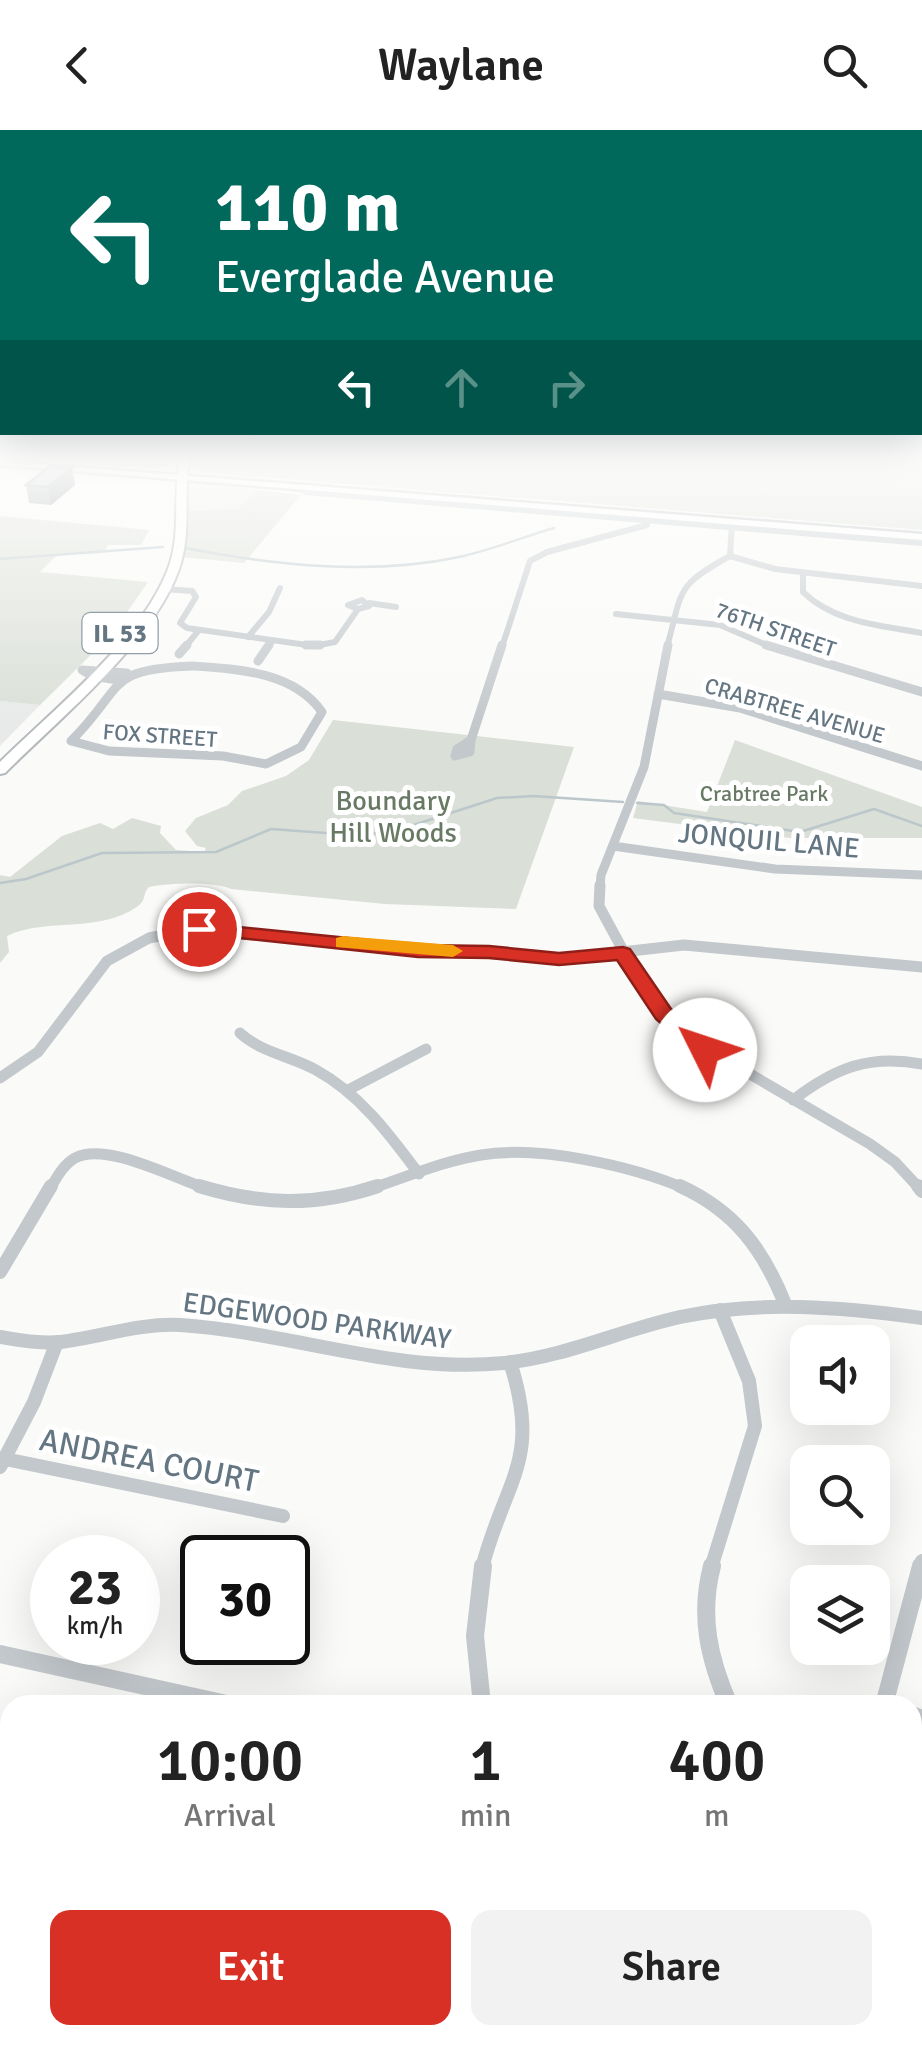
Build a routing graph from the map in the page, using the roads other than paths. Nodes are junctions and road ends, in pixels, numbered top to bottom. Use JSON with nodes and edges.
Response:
{"nodes":[{"id":1,"x":167,"y":545,"type":"edge"},
{"id":2,"x":179,"y":545,"type":"edge"},
{"id":3,"x":570,"y":545,"type":"edge"},
{"id":4,"x":730,"y":545,"type":"edge"},
{"id":5,"x":730,"y":556,"type":"junction"},
{"id":6,"x":803,"y":573,"type":"junction"},
{"id":7,"x":922,"y":586,"type":"edge"},
{"id":8,"x":280,"y":588,"type":"dead end"},
{"id":9,"x":164,"y":589,"type":"junction"},
{"id":10,"x":396,"y":607,"type":"dead end"},
{"id":11,"x":616,"y":614,"type":"dead end"},
{"id":12,"x":674,"y":619,"type":"junction"},
{"id":13,"x":198,"y":630,"type":"junction"},
{"id":14,"x":922,"y":634,"type":"edge"},
{"id":15,"x":248,"y":637,"type":"junction"},
{"id":16,"x":272,"y":641,"type":"junction"},
{"id":17,"x":180,"y":654,"type":"dead end"},
{"id":18,"x":258,"y":661,"type":"dead end"},
{"id":19,"x":91,"y":671,"type":"junction"},
{"id":20,"x":123,"y":676,"type":"junction"},
{"id":21,"x":922,"y":692,"type":"edge"},
{"id":22,"x":658,"y":694,"type":"junction"},
{"id":23,"x":471,"y":740,"type":"dead end"},
{"id":24,"x":0,"y":752,"type":"edge"},
{"id":25,"x":922,"y":766,"type":"edge"},
{"id":26,"x":0,"y":770,"type":"edge"},
{"id":27,"x":613,"y":846,"type":"junction"},
{"id":28,"x":922,"y":874,"type":"edge"},
{"id":29,"x":623,"y":953,"type":"junction"},
{"id":30,"x":922,"y":967,"type":"edge"},
{"id":31,"x":240,"y":1032,"type":"dead end"},
{"id":32,"x":426,"y":1050,"type":"dead end"},
{"id":33,"x":922,"y":1064,"type":"edge"},
{"id":34,"x":0,"y":1078,"type":"edge"},
{"id":35,"x":348,"y":1090,"type":"junction"},
{"id":36,"x":793,"y":1100,"type":"junction"},
{"id":37,"x":419,"y":1174,"type":"junction"},
{"id":38,"x":922,"y":1191,"type":"edge"},
{"id":39,"x":0,"y":1272,"type":"edge"},
{"id":40,"x":785,"y":1304,"type":"junction"},
{"id":41,"x":720,"y":1310,"type":"junction"},
{"id":42,"x":922,"y":1318,"type":"edge"},
{"id":43,"x":0,"y":1337,"type":"edge"},
{"id":44,"x":57,"y":1342,"type":"junction"},
{"id":45,"x":510,"y":1362,"type":"junction"},
{"id":46,"x":2,"y":1463,"type":"edge"},
{"id":47,"x":283,"y":1516,"type":"dead end"},
{"id":48,"x":922,"y":1561,"type":"edge"},
{"id":49,"x":0,"y":1654,"type":"edge"},
{"id":50,"x":185,"y":1695,"type":"edge"},
{"id":51,"x":481,"y":1695,"type":"edge"},
{"id":52,"x":724,"y":1695,"type":"edge"},
{"id":53,"x":888,"y":1695,"type":"edge"}],
"edges":[{"from":1,"to":19,"type":"main road","number":"IL 53"},
{"from":2,"to":9,"type":"main road","number":"IL 53"},
{"from":3,"to":23,"type":"street"},
{"from":4,"to":5,"type":"street"},
{"from":5,"to":6,"type":"street"},
{"from":5,"to":12,"type":"street"},
{"from":6,"to":7,"type":"street"},
{"from":6,"to":14,"type":"street"},
{"from":8,"to":15,"type":"street"},
{"from":9,"to":13,"type":"street"},
{"from":9,"to":19,"type":"main road","number":"IL 53"},
{"from":10,"to":16,"type":"street"},
{"from":11,"to":12,"type":"street","name":"76TH STREET"},
{"from":12,"to":21,"type":"street","name":"76TH STREET"},
{"from":12,"to":22,"type":"street"},
{"from":13,"to":15,"type":"street"},
{"from":13,"to":17,"type":"street"},
{"from":15,"to":16,"type":"street"},
{"from":16,"to":18,"type":"street"},
{"from":19,"to":20,"type":"street"},
{"from":19,"to":24,"type":"main road","number":"IL 53"},
{"from":19,"to":26,"type":"main road","number":"IL 53"},
{"from":20,"to":20,"type":"street","name":"FOX STREET"},
{"from":22,"to":25,"type":"street","name":"CRABTREE AVENUE"},
{"from":22,"to":27,"type":"street"},
{"from":27,"to":28,"type":"street","name":"JONQUIL LANE"},
{"from":27,"to":29,"type":"street"},
{"from":29,"to":30,"type":"street"},
{"from":29,"to":34,"type":"street"},
{"from":29,"to":36,"type":"street"},
{"from":31,"to":35,"type":"street"},
{"from":32,"to":35,"type":"street"},
{"from":33,"to":36,"type":"street"},
{"from":35,"to":37,"type":"street"},
{"from":36,"to":38,"type":"street"},
{"from":37,"to":39,"type":"street"},
{"from":37,"to":40,"type":"street"},
{"from":40,"to":41,"type":"street","name":"EDGEWOOD PARKWAY"},
{"from":40,"to":42,"type":"street","name":"EDGEWOOD PARKWAY"},
{"from":41,"to":45,"type":"street","name":"EDGEWOOD PARKWAY"},
{"from":41,"to":52,"type":"street"},
{"from":43,"to":44,"type":"street","name":"EDGEWOOD PARKWAY"},
{"from":44,"to":45,"type":"street","name":"EDGEWOOD PARKWAY"},
{"from":44,"to":46,"type":"street"},
{"from":45,"to":51,"type":"street"},
{"from":46,"to":47,"type":"street","name":"ANDREA COURT"},
{"from":48,"to":53,"type":"street"},
{"from":49,"to":50,"type":"street"}]}
